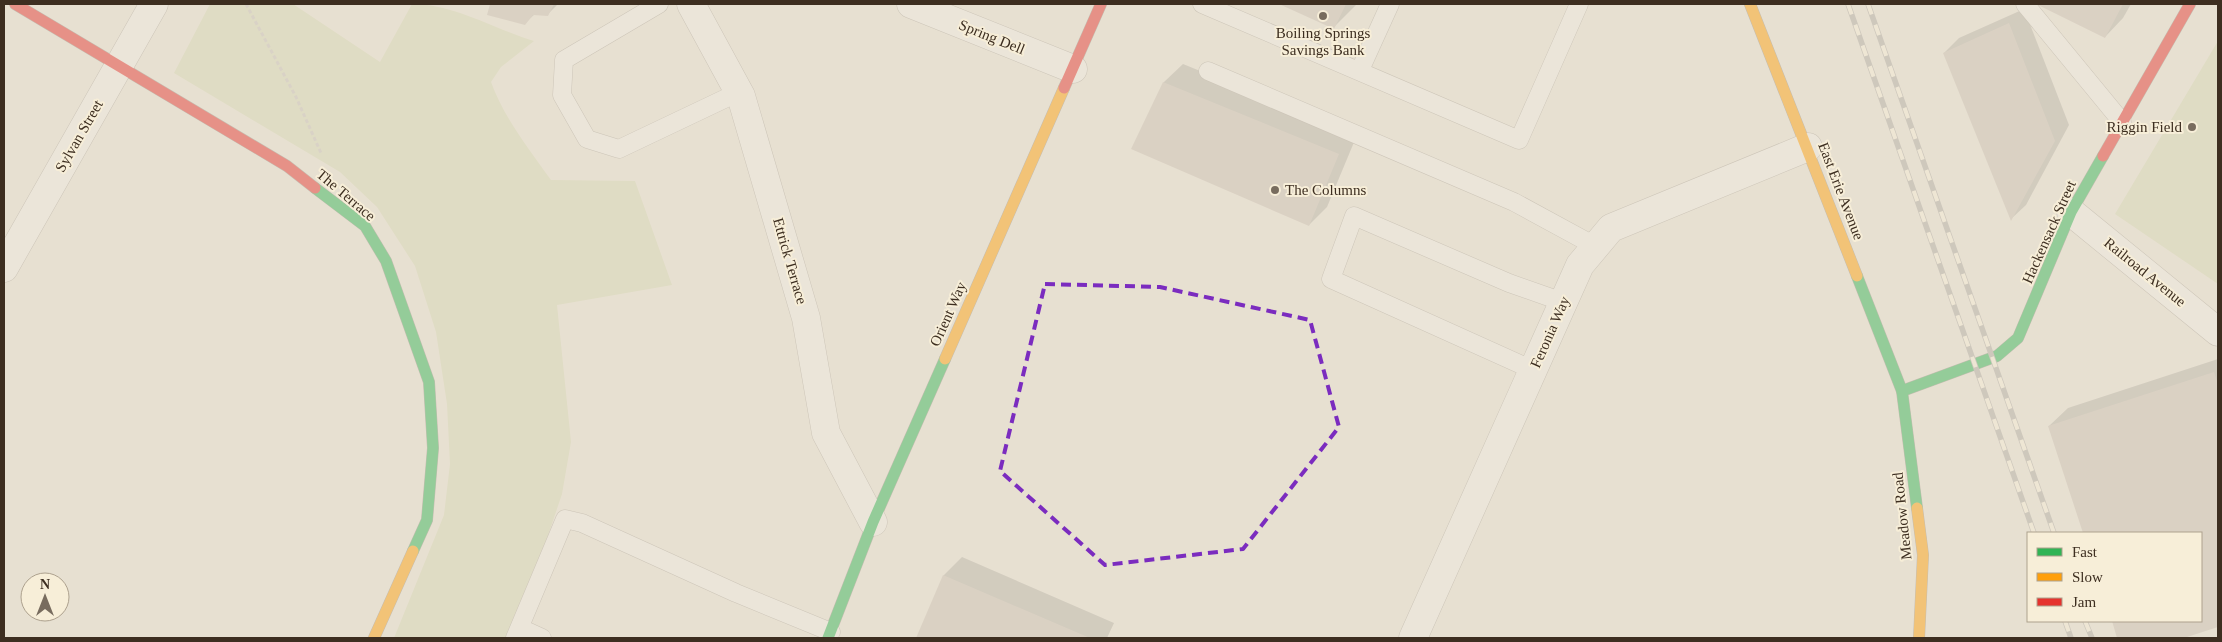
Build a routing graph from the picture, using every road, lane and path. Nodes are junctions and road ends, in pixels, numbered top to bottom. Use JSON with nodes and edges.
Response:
{"nodes":[{"id":1,"x":15,"y":4,"type":"edge"},
{"id":2,"x":154,"y":4,"type":"edge"},
{"id":3,"x":246,"y":4,"type":"edge"},
{"id":4,"x":659,"y":4,"type":"edge"},
{"id":5,"x":690,"y":4,"type":"edge"},
{"id":6,"x":911,"y":4,"type":"edge"},
{"id":7,"x":1101,"y":4,"type":"edge"},
{"id":8,"x":1202,"y":4,"type":"edge"},
{"id":9,"x":1390,"y":4,"type":"edge"},
{"id":10,"x":1580,"y":4,"type":"edge"},
{"id":11,"x":1750,"y":4,"type":"edge"},
{"id":12,"x":2025,"y":4,"type":"edge"},
{"id":13,"x":2190,"y":4,"type":"edge"},
{"id":14,"x":120,"y":64,"type":"junction"},
{"id":15,"x":1073,"y":69,"type":"junction"},
{"id":16,"x":1360,"y":70,"type":"junction"},
{"id":17,"x":1208,"y":71,"type":"dead end"},
{"id":18,"x":739,"y":92,"type":"junction"},
{"id":19,"x":2122,"y":122,"type":"junction"},
{"id":20,"x":1808,"y":146,"type":"junction"},
{"id":21,"x":322,"y":156,"type":"dead end"},
{"id":22,"x":2071,"y":212,"type":"junction"},
{"id":23,"x":1595,"y":246,"type":"junction"},
{"id":24,"x":4,"y":268,"type":"edge"},
{"id":25,"x":1563,"y":302,"type":"junction"},
{"id":26,"x":2218,"y":332,"type":"edge"},
{"id":27,"x":1533,"y":370,"type":"junction"},
{"id":28,"x":1902,"y":391,"type":"junction"},
{"id":29,"x":873,"y":522,"type":"junction"},
{"id":30,"x":518,"y":633,"type":"edge"},
{"id":31,"x":830,"y":635,"type":"edge"},
{"id":32,"x":374,"y":638,"type":"edge"},
{"id":33,"x":542,"y":638,"type":"edge"},
{"id":34,"x":1413,"y":638,"type":"edge"},
{"id":35,"x":1919,"y":638,"type":"edge"}],
"edges":[{"from":1,"to":14,"type":"street","name":"The Terrace"},
{"from":2,"to":14,"type":"street","name":"Sylvan Street"},
{"from":3,"to":21,"type":"path"},
{"from":4,"to":18,"type":"lane"},
{"from":5,"to":18,"type":"street","name":"Ettrick Terrace"},
{"from":6,"to":15,"type":"street","name":"Spring Dell"},
{"from":7,"to":15,"type":"street","name":"Orient Way"},
{"from":8,"to":16,"type":"lane"},
{"from":9,"to":16,"type":"lane"},
{"from":10,"to":16,"type":"lane"},
{"from":11,"to":20,"type":"street","name":"East Erie Avenue"},
{"from":12,"to":19,"type":"lane"},
{"from":13,"to":19,"type":"street","name":"Hackensack Street"},
{"from":14,"to":24,"type":"street","name":"Sylvan Street"},
{"from":14,"to":32,"type":"street","name":"The Terrace"},
{"from":15,"to":29,"type":"street","name":"Orient Way"},
{"from":17,"to":23,"type":"lane"},
{"from":18,"to":29,"type":"street","name":"Ettrick Terrace"},
{"from":19,"to":22,"type":"street","name":"Hackensack Street"},
{"from":20,"to":23,"type":"street","name":"Feronia Way"},
{"from":20,"to":28,"type":"street","name":"East Erie Avenue"},
{"from":22,"to":26,"type":"street","name":"Railroad Avenue"},
{"from":22,"to":28,"type":"street","name":"Hackensack Street"},
{"from":23,"to":25,"type":"street","name":"Feronia Way"},
{"from":25,"to":27,"type":"street","name":"Feronia Way"},
{"from":25,"to":27,"type":"lane"},
{"from":27,"to":34,"type":"street","name":"Feronia Way"},
{"from":28,"to":35,"type":"street","name":"Meadow Road"},
{"from":29,"to":31,"type":"street","name":"Orient Way"},
{"from":30,"to":31,"type":"lane"},
{"from":30,"to":33,"type":"lane"}]}
